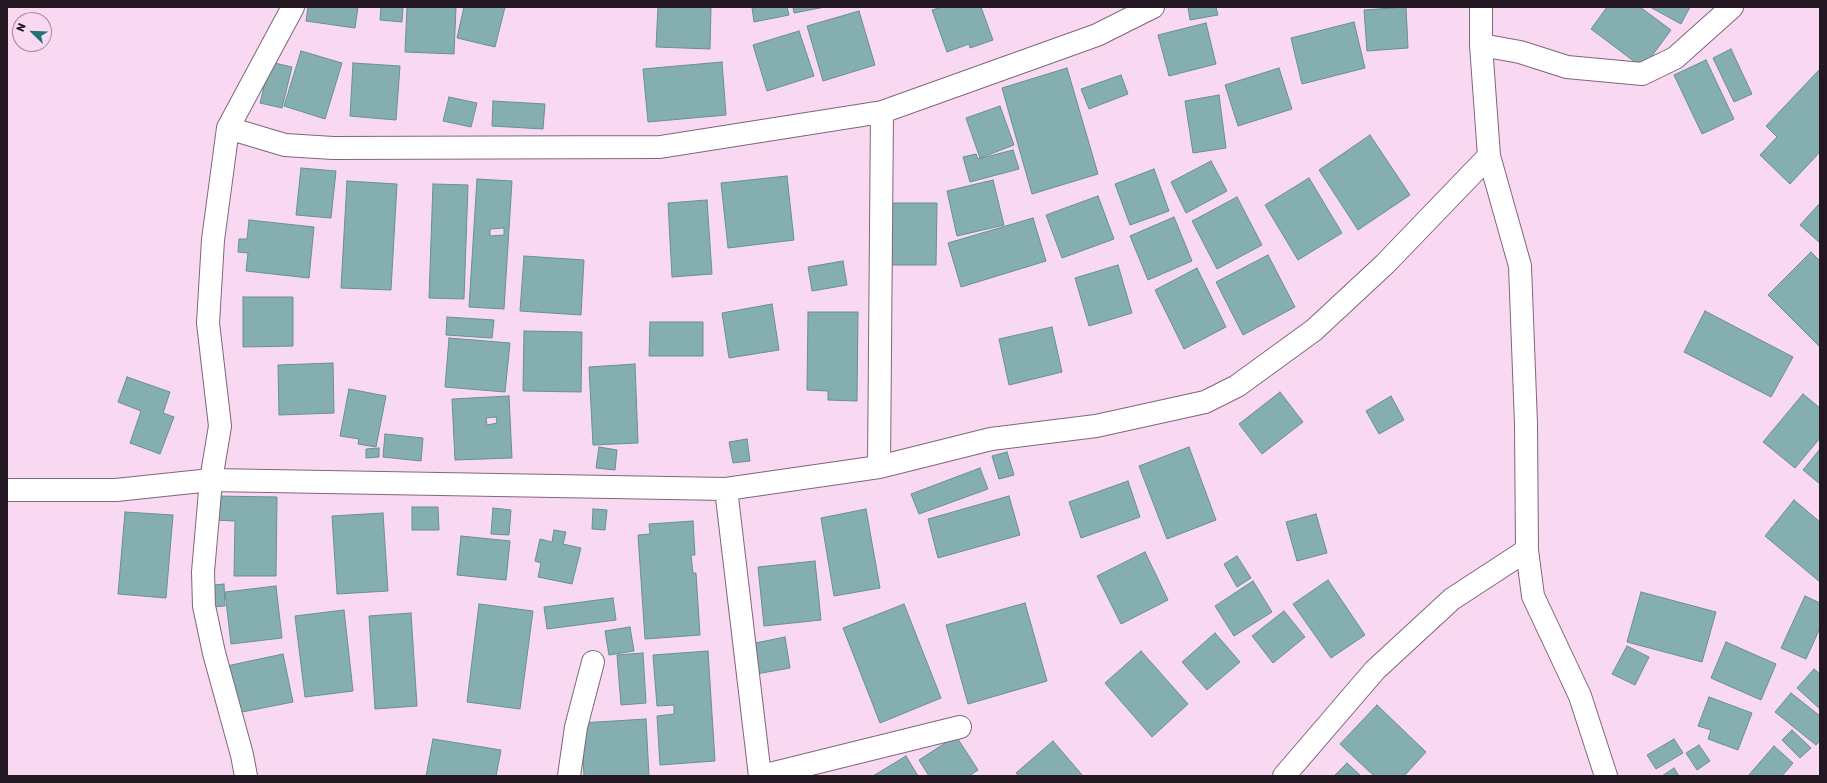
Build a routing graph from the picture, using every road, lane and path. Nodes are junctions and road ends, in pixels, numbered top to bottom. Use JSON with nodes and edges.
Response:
{"nodes":[{"id":1,"x":293,"y":7,"type":"edge"},
{"id":2,"x":1153,"y":7,"type":"edge"},
{"id":3,"x":1481,"y":7,"type":"edge"},
{"id":4,"x":1732,"y":7,"type":"edge"},
{"id":5,"x":1481,"y":45,"type":"junction"},
{"id":6,"x":882,"y":112,"type":"junction"},
{"id":7,"x":228,"y":128,"type":"junction"},
{"id":8,"x":1488,"y":156,"type":"junction"},
{"id":9,"x":879,"y":466,"type":"junction"},
{"id":10,"x":211,"y":480,"type":"junction"},
{"id":11,"x":726,"y":489,"type":"junction"},
{"id":12,"x":7,"y":490,"type":"edge"},
{"id":13,"x":1527,"y":550,"type":"junction"},
{"id":14,"x":593,"y":662,"type":"dead end"},
{"id":15,"x":960,"y":727,"type":"dead end"},
{"id":16,"x":246,"y":776,"type":"edge"},
{"id":17,"x":569,"y":776,"type":"edge"},
{"id":18,"x":761,"y":776,"type":"edge"},
{"id":19,"x":1284,"y":776,"type":"edge"},
{"id":20,"x":1606,"y":776,"type":"edge"}],
"edges":[{"from":1,"to":7,"type":"street"},
{"from":2,"to":6,"type":"street"},
{"from":3,"to":5,"type":"street"},
{"from":4,"to":5,"type":"street"},
{"from":5,"to":8,"type":"street"},
{"from":6,"to":7,"type":"street"},
{"from":6,"to":9,"type":"street"},
{"from":7,"to":10,"type":"street"},
{"from":8,"to":9,"type":"street"},
{"from":8,"to":13,"type":"street"},
{"from":9,"to":11,"type":"street"},
{"from":10,"to":11,"type":"street"},
{"from":10,"to":12,"type":"street"},
{"from":10,"to":16,"type":"street"},
{"from":11,"to":18,"type":"street"},
{"from":13,"to":19,"type":"street"},
{"from":13,"to":20,"type":"street"},
{"from":14,"to":17,"type":"street"},
{"from":15,"to":18,"type":"street"}]}
